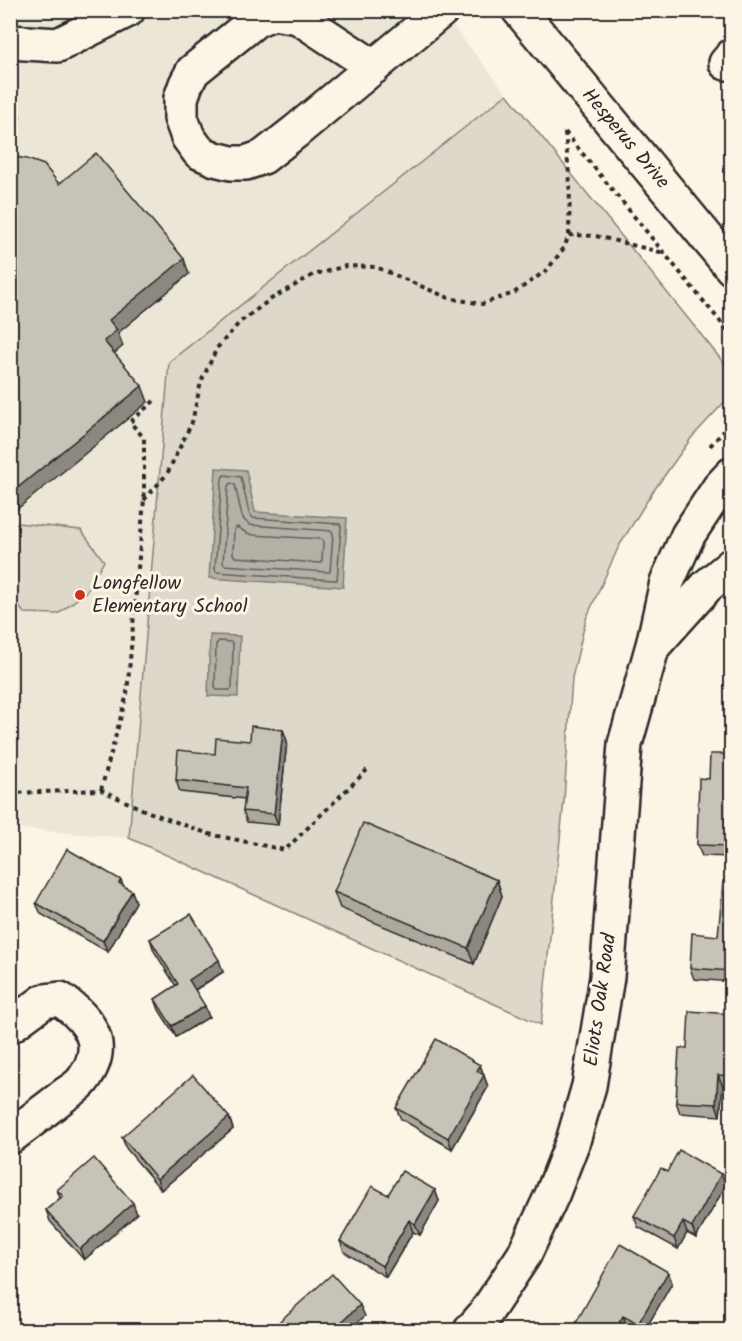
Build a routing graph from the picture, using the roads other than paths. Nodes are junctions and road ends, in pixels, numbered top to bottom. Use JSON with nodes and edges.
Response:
{"nodes":[{"id":1,"x":442,"y":10,"type":"edge"},
{"id":2,"x":519,"y":10,"type":"edge"},
{"id":3,"x":125,"y":11,"type":"edge"},
{"id":4,"x":10,"y":42,"type":"edge"},
{"id":5,"x":374,"y":67,"type":"junction"},
{"id":6,"x":732,"y":268,"type":"edge"},
{"id":7,"x":732,"y":474,"type":"edge"},
{"id":8,"x":732,"y":565,"type":"edge"},
{"id":9,"x":653,"y":645,"type":"junction"},
{"id":10,"x":10,"y":1026,"type":"edge"},
{"id":11,"x":10,"y":1137,"type":"edge"},
{"id":12,"x":471,"y":1330,"type":"edge"}],
"edges":[{"from":1,"to":5,"type":"street"},
{"from":2,"to":6,"type":"street","name":"Hesperus Drive"},
{"from":3,"to":4,"type":"street"},
{"from":5,"to":5,"type":"street"},
{"from":7,"to":9,"type":"street","name":"Eliots Oak Road"},
{"from":8,"to":9,"type":"street","name":"Eliots Oak Road"},
{"from":9,"to":12,"type":"street","name":"Eliots Oak Road"},
{"from":10,"to":11,"type":"street"}]}
